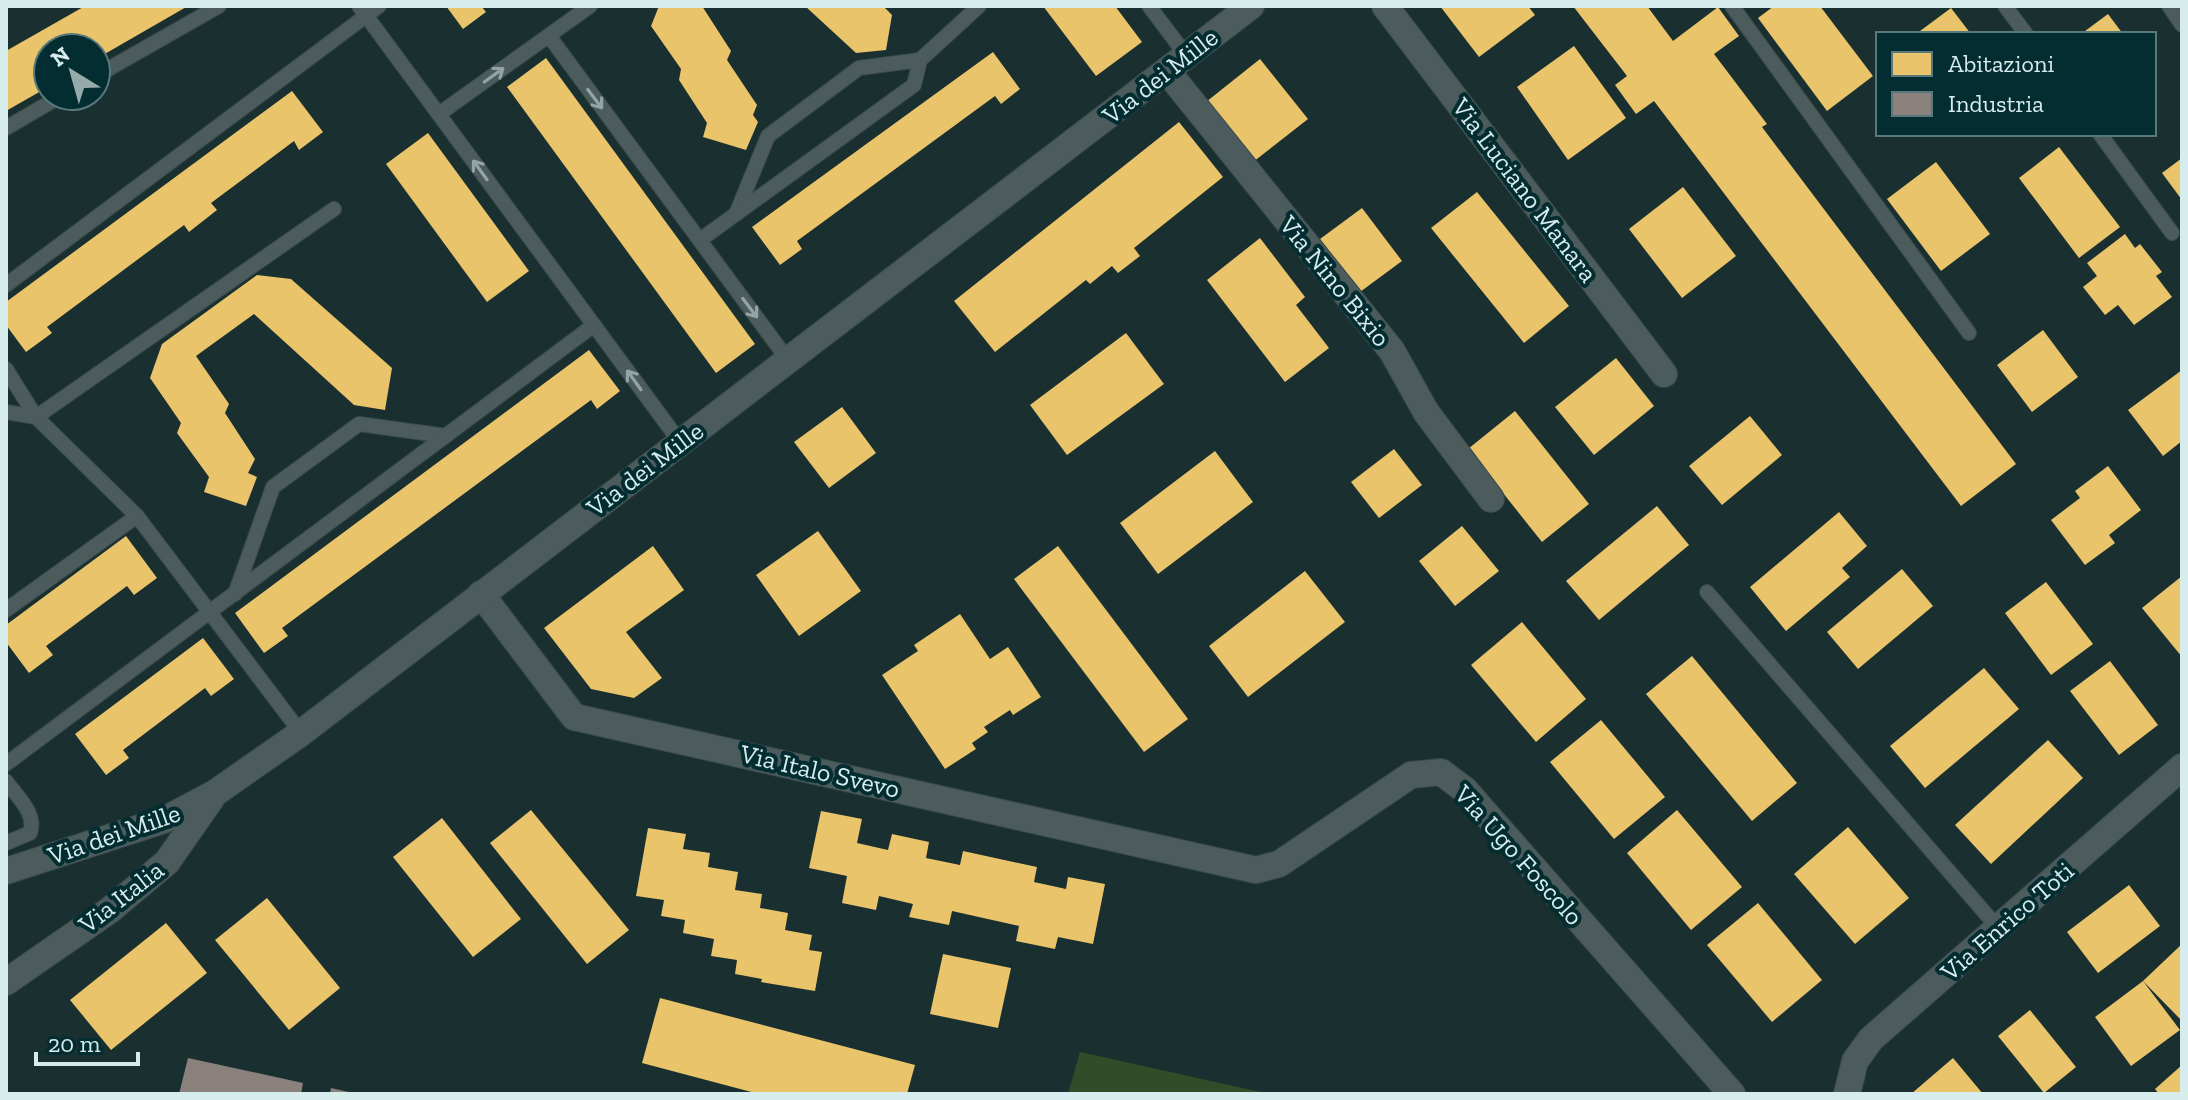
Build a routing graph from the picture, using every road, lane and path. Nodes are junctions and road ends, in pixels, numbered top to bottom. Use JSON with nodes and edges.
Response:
{"nodes":[{"id":1,"x":219,"y":6,"type":"edge"},
{"id":2,"x":379,"y":6,"type":"edge"},
{"id":3,"x":590,"y":6,"type":"edge"},
{"id":4,"x":1149,"y":6,"type":"edge"},
{"id":5,"x":1251,"y":6,"type":"edge"},
{"id":6,"x":1385,"y":6,"type":"edge"},
{"id":7,"x":1732,"y":6,"type":"edge"},
{"id":8,"x":2005,"y":6,"type":"edge"},
{"id":9,"x":2169,"y":6,"type":"edge"},
{"id":10,"x":973,"y":8,"type":"edge"},
{"id":11,"x":362,"y":11,"type":"edge"},
{"id":12,"x":2182,"y":25,"type":"edge"},
{"id":13,"x":2024,"y":32,"type":"edge"},
{"id":14,"x":549,"y":36,"type":"junction"},
{"id":15,"x":920,"y":60,"type":"junction"},
{"id":16,"x":1177,"y":63,"type":"junction"},
{"id":17,"x":112,"y":67,"type":"edge"},
{"id":18,"x":34,"y":112,"type":"edge"},
{"id":19,"x":439,"y":114,"type":"junction"},
{"id":20,"x":6,"y":128,"type":"edge"},
{"id":21,"x":2101,"y":136,"type":"edge"},
{"id":22,"x":334,"y":209,"type":"dead end"},
{"id":23,"x":736,"y":214,"type":"junction"},
{"id":24,"x":2172,"y":233,"type":"dead end"},
{"id":25,"x":700,"y":240,"type":"junction"},
{"id":26,"x":6,"y":285,"type":"edge"},
{"id":27,"x":594,"y":325,"type":"junction"},
{"id":28,"x":1969,"y":333,"type":"dead end"},
{"id":29,"x":788,"y":360,"type":"junction"},
{"id":30,"x":6,"y":369,"type":"edge"},
{"id":31,"x":1664,"y":374,"type":"dead end"},
{"id":32,"x":6,"y":412,"type":"edge"},
{"id":33,"x":36,"y":417,"type":"junction"},
{"id":34,"x":446,"y":436,"type":"junction"},
{"id":35,"x":680,"y":442,"type":"junction"},
{"id":36,"x":1491,"y":499,"type":"dead end"},
{"id":37,"x":137,"y":516,"type":"junction"},
{"id":38,"x":1707,"y":592,"type":"dead end"},
{"id":39,"x":481,"y":594,"type":"junction"},
{"id":40,"x":235,"y":595,"type":"junction"},
{"id":41,"x":6,"y":610,"type":"edge"},
{"id":42,"x":210,"y":614,"type":"junction"},
{"id":43,"x":301,"y":733,"type":"junction"},
{"id":44,"x":6,"y":764,"type":"edge"},
{"id":45,"x":2182,"y":767,"type":"edge"},
{"id":46,"x":6,"y":781,"type":"edge"},
{"id":47,"x":215,"y":793,"type":"junction"},
{"id":48,"x":6,"y":843,"type":"edge"},
{"id":49,"x":1216,"y":861,"type":"joint"},
{"id":50,"x":6,"y":871,"type":"edge"},
{"id":51,"x":1999,"y":929,"type":"junction"},
{"id":52,"x":6,"y":982,"type":"edge"},
{"id":53,"x":1843,"y":1091,"type":"edge"},
{"id":54,"x":1732,"y":1094,"type":"edge"}],
"edges":[{"from":1,"to":17,"type":"lane"},
{"from":2,"to":11,"type":"lane"},
{"from":3,"to":14,"type":"lane"},
{"from":4,"to":16,"type":"lane"},
{"from":5,"to":16,"type":"street","name":"Via dei Mille"},
{"from":6,"to":31,"type":"street","name":"Via Luciano Manara"},
{"from":7,"to":28,"type":"lane"},
{"from":8,"to":13,"type":"lane"},
{"from":9,"to":12,"type":"lane"},
{"from":10,"to":15,"type":"lane"},
{"from":11,"to":19,"type":"lane"},
{"from":11,"to":26,"type":"lane"},
{"from":19,"to":14,"type":"lane","one_way":true},
{"from":14,"to":25,"type":"lane","one_way":true},
{"from":15,"to":23,"type":"lane"},
{"from":15,"to":23,"type":"lane"},
{"from":16,"to":29,"type":"street","name":"Via dei Mille"},
{"from":16,"to":36,"type":"street","name":"Via Nino Bixio"},
{"from":18,"to":20,"type":"lane"},
{"from":27,"to":19,"type":"lane","one_way":true},
{"from":21,"to":24,"type":"lane"},
{"from":22,"to":33,"type":"lane"},
{"from":23,"to":25,"type":"lane"},
{"from":25,"to":29,"type":"lane","one_way":true},
{"from":27,"to":34,"type":"lane"},
{"from":35,"to":27,"type":"lane","one_way":true},
{"from":29,"to":35,"type":"street","name":"Via dei Mille"},
{"from":30,"to":33,"type":"lane"},
{"from":32,"to":33,"type":"lane"},
{"from":33,"to":37,"type":"lane"},
{"from":34,"to":40,"type":"lane"},
{"from":34,"to":40,"type":"lane"},
{"from":35,"to":39,"type":"street","name":"Via dei Mille"},
{"from":37,"to":41,"type":"lane"},
{"from":37,"to":42,"type":"lane"},
{"from":38,"to":51,"type":"lane"},
{"from":39,"to":43,"type":"street","name":"Via dei Mille"},
{"from":39,"to":49,"type":"street","name":"Via Italo Svevo"},
{"from":40,"to":42,"type":"lane"},
{"from":42,"to":43,"type":"lane"},
{"from":42,"to":44,"type":"lane"},
{"from":43,"to":47,"type":"street","name":"Via dei Mille"},
{"from":45,"to":51,"type":"street","name":"Via Enrico Toti"},
{"from":46,"to":48,"type":"lane"},
{"from":47,"to":50,"type":"street","name":"Via dei Mille"},
{"from":47,"to":52,"type":"street","name":"Via Italia"},
{"from":49,"to":54,"type":"street","name":"Via Ugo Foscolo"},
{"from":51,"to":53,"type":"street","name":"Via Enrico Toti"}]}
